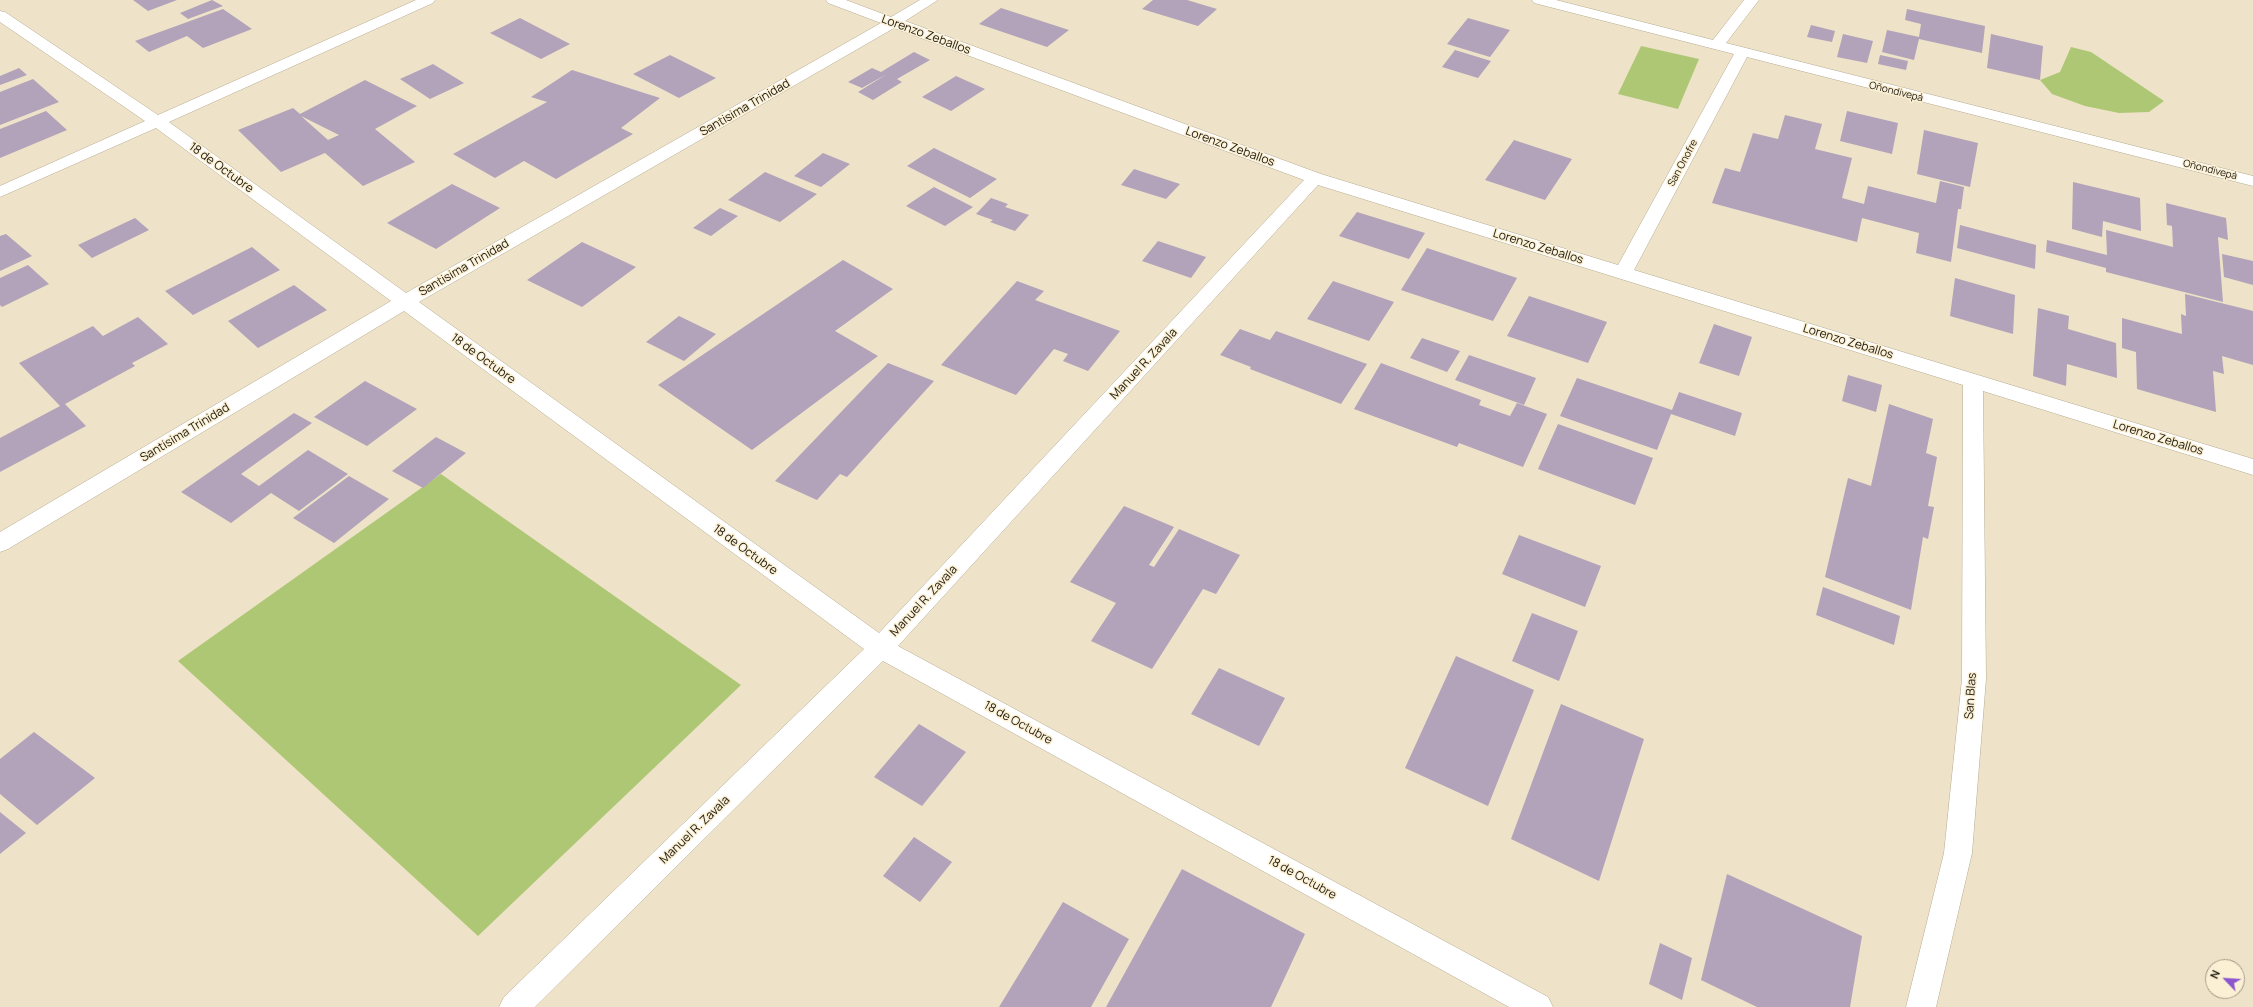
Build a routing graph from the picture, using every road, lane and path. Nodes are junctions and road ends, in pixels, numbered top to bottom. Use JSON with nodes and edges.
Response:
{"nodes":[{"id":1,"x":428,"y":0,"type":"edge"},
{"id":2,"x":833,"y":0,"type":"edge"},
{"id":3,"x":931,"y":0,"type":"edge"},
{"id":4,"x":1539,"y":0,"type":"edge"},
{"id":5,"x":1752,"y":0,"type":"edge"},
{"id":6,"x":0,"y":15,"type":"edge"},
{"id":7,"x":894,"y":23,"type":"junction"},
{"id":8,"x":1716,"y":46,"type":"junction"},
{"id":9,"x":1742,"y":53,"type":"junction"},
{"id":10,"x":158,"y":122,"type":"junction"},
{"id":11,"x":1316,"y":178,"type":"junction"},
{"id":12,"x":2253,"y":181,"type":"edge"},
{"id":13,"x":0,"y":192,"type":"edge"},
{"id":14,"x":1623,"y":273,"type":"junction"},
{"id":15,"x":404,"y":302,"type":"junction"},
{"id":16,"x":1973,"y":381,"type":"junction"},
{"id":17,"x":2253,"y":467,"type":"edge"},
{"id":18,"x":0,"y":543,"type":"edge"},
{"id":19,"x":881,"y":648,"type":"junction"},
{"id":20,"x":514,"y":1007,"type":"edge"},
{"id":21,"x":1538,"y":1007,"type":"edge"},
{"id":22,"x":1921,"y":1007,"type":"edge"}],
"edges":[{"from":1,"to":10,"type":"street"},
{"from":2,"to":7,"type":"street","name":"Lorenzo Zeballos"},
{"from":3,"to":7,"type":"street","name":"Santisima Trinidad"},
{"from":4,"to":8,"type":"street","name":"Oñondivepá"},
{"from":5,"to":8,"type":"street"},
{"from":6,"to":10,"type":"street","name":"18 de Octubre"},
{"from":7,"to":11,"type":"street","name":"Lorenzo Zeballos"},
{"from":7,"to":15,"type":"street","name":"Santisima Trinidad"},
{"from":8,"to":9,"type":"street","name":"Oñondivepá"},
{"from":9,"to":12,"type":"street","name":"Oñondivepá"},
{"from":9,"to":14,"type":"street","name":"San Onofre"},
{"from":10,"to":13,"type":"street"},
{"from":10,"to":15,"type":"street","name":"18 de Octubre"},
{"from":11,"to":14,"type":"street","name":"Lorenzo Zeballos"},
{"from":11,"to":19,"type":"street","name":"Manuel R. Zavala"},
{"from":14,"to":16,"type":"street","name":"Lorenzo Zeballos"},
{"from":15,"to":18,"type":"street","name":"Santisima Trinidad"},
{"from":15,"to":19,"type":"street","name":"18 de Octubre"},
{"from":16,"to":17,"type":"street","name":"Lorenzo Zeballos"},
{"from":16,"to":22,"type":"street","name":"San Blas"},
{"from":19,"to":20,"type":"street","name":"Manuel R. Zavala"},
{"from":19,"to":21,"type":"street","name":"18 de Octubre"}]}
